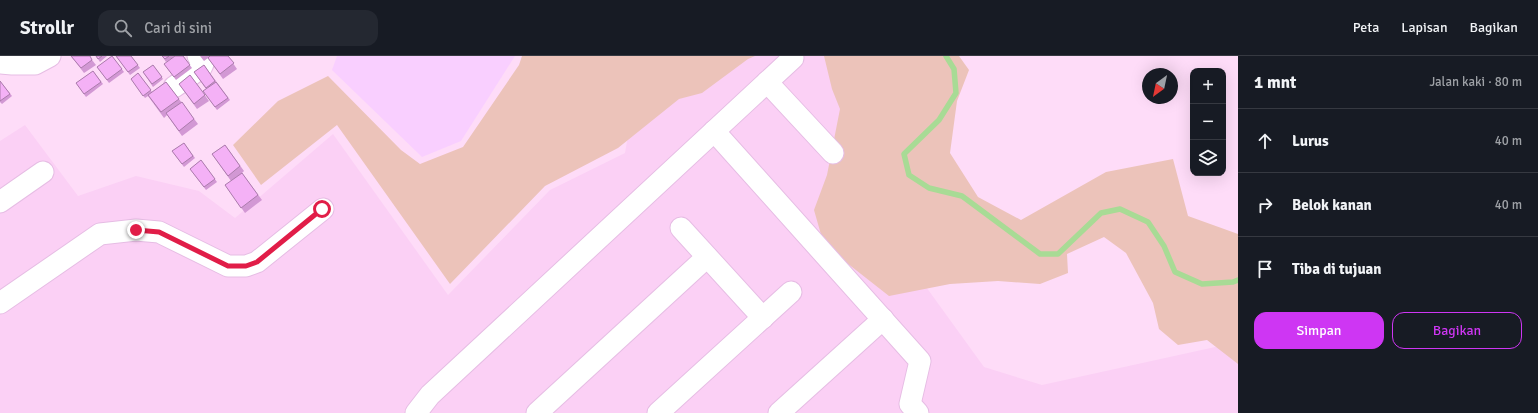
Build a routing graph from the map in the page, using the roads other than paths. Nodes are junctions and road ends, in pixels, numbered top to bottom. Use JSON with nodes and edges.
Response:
{"nodes":[{"id":1,"x":50,"y":56,"type":"edge"},
{"id":2,"x":198,"y":56,"type":"edge"},
{"id":3,"x":793,"y":58,"type":"dead end"},
{"id":4,"x":0,"y":63,"type":"edge"},
{"id":5,"x":767,"y":82,"type":"junction"},
{"id":6,"x":174,"y":87,"type":"dead end"},
{"id":7,"x":714,"y":131,"type":"junction"},
{"id":8,"x":833,"y":153,"type":"dead end"},
{"id":9,"x":43,"y":172,"type":"dead end"},
{"id":10,"x":0,"y":202,"type":"edge"},
{"id":11,"x":322,"y":209,"type":"dead end"},
{"id":12,"x":681,"y":228,"type":"dead end"},
{"id":13,"x":707,"y":257,"type":"junction"},
{"id":14,"x":791,"y":292,"type":"dead end"},
{"id":15,"x":0,"y":303,"type":"edge"},
{"id":16,"x":763,"y":318,"type":"junction"},
{"id":17,"x":883,"y":319,"type":"junction"},
{"id":18,"x":909,"y":410,"type":"edge"},
{"id":19,"x":416,"y":413,"type":"edge"},
{"id":20,"x":537,"y":413,"type":"edge"},
{"id":21,"x":658,"y":413,"type":"edge"},
{"id":22,"x":779,"y":413,"type":"edge"}],
"edges":[{"from":1,"to":4,"type":"street"},
{"from":2,"to":6,"type":"street"},
{"from":3,"to":5,"type":"street"},
{"from":5,"to":7,"type":"street"},
{"from":5,"to":8,"type":"street"},
{"from":7,"to":17,"type":"street"},
{"from":7,"to":19,"type":"street"},
{"from":9,"to":10,"type":"street"},
{"from":11,"to":15,"type":"street"},
{"from":12,"to":13,"type":"street"},
{"from":13,"to":16,"type":"street"},
{"from":13,"to":20,"type":"street"},
{"from":14,"to":16,"type":"street"},
{"from":16,"to":21,"type":"street"},
{"from":17,"to":18,"type":"street"},
{"from":17,"to":22,"type":"street"}]}
